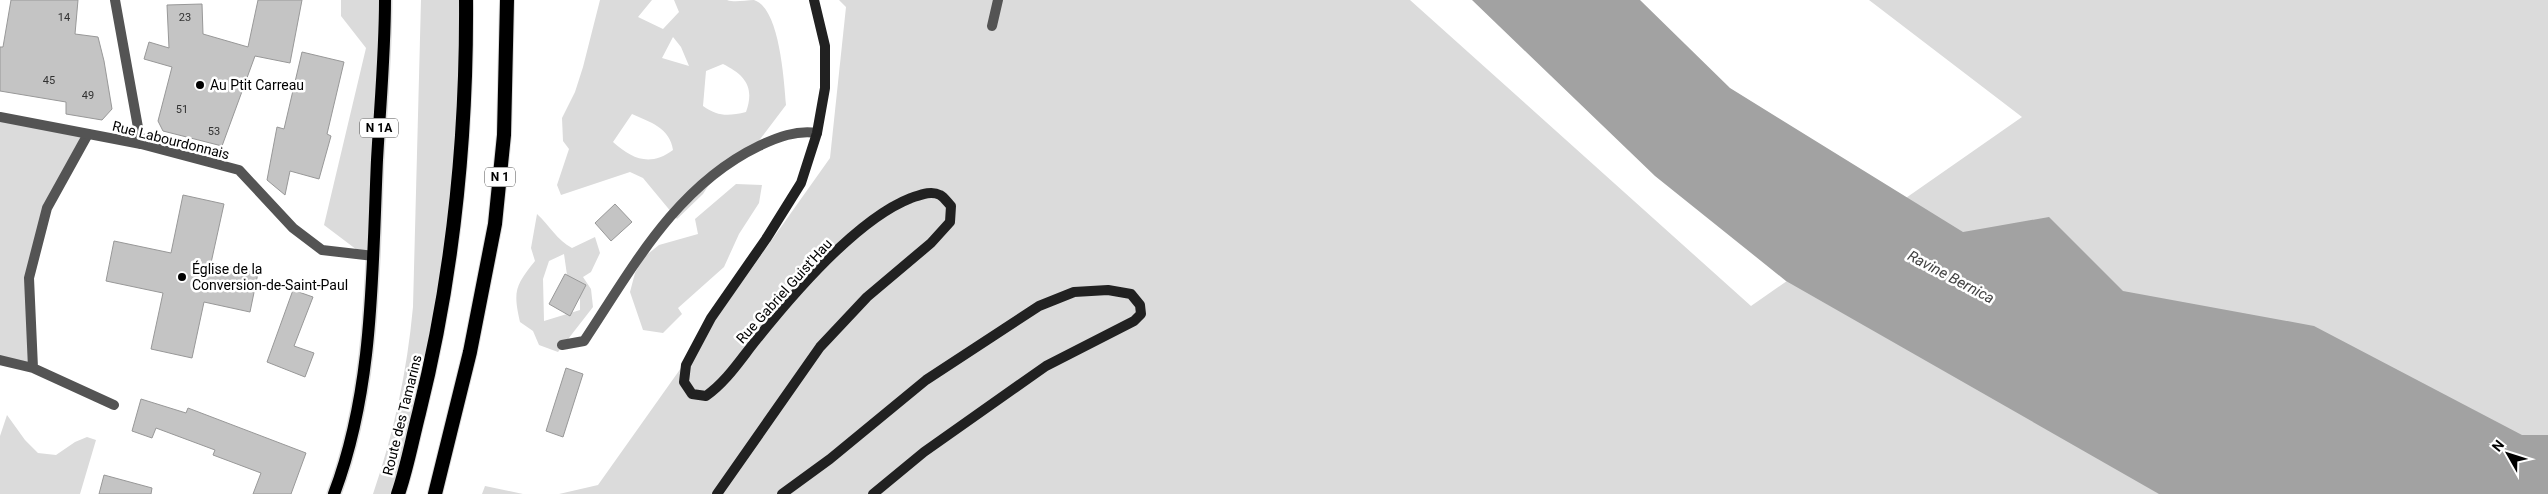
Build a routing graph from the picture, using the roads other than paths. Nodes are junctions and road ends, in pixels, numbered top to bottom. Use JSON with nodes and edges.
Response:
{"nodes":[{"id":1,"x":115,"y":0,"type":"edge"},
{"id":2,"x":385,"y":0,"type":"edge"},
{"id":3,"x":466,"y":0,"type":"edge"},
{"id":4,"x":507,"y":0,"type":"edge"},
{"id":5,"x":814,"y":0,"type":"edge"},
{"id":6,"x":998,"y":0,"type":"edge"},
{"id":7,"x":992,"y":26,"type":"dead end"},
{"id":8,"x":0,"y":117,"type":"edge"},
{"id":9,"x":817,"y":133,"type":"junction"},
{"id":10,"x":88,"y":134,"type":"junction"},
{"id":11,"x":141,"y":144,"type":"junction"},
{"id":12,"x":370,"y":256,"type":"junction"},
{"id":13,"x":562,"y":345,"type":"dead end"},
{"id":14,"x":0,"y":360,"type":"edge"},
{"id":15,"x":33,"y":368,"type":"junction"},
{"id":16,"x":114,"y":405,"type":"dead end"},
{"id":17,"x":334,"y":494,"type":"edge"},
{"id":18,"x":398,"y":494,"type":"edge"},
{"id":19,"x":435,"y":494,"type":"edge"},
{"id":20,"x":717,"y":494,"type":"edge"},
{"id":21,"x":782,"y":494,"type":"edge"},
{"id":22,"x":873,"y":494,"type":"edge"}],
"edges":[{"from":1,"to":11,"type":"street"},
{"from":2,"to":12,"type":"main road","number":"N 1A"},
{"from":3,"to":18,"type":"highway","name":"Route des Tamarins"},
{"from":4,"to":19,"type":"highway","number":"N 1"},
{"from":5,"to":9,"type":"main road","name":"Rue Gabriel Guist'Hau"},
{"from":6,"to":7,"type":"street"},
{"from":8,"to":10,"type":"street","name":"Rue Labourdonnais"},
{"from":9,"to":13,"type":"street"},
{"from":9,"to":20,"type":"main road","name":"Rue Gabriel Guist'Hau"},
{"from":10,"to":11,"type":"street","name":"Rue Labourdonnais"},
{"from":10,"to":15,"type":"street"},
{"from":11,"to":12,"type":"street","name":"Rue Labourdonnais"},
{"from":12,"to":17,"type":"main road","number":"N 1A"},
{"from":14,"to":15,"type":"street"},
{"from":15,"to":16,"type":"street"},
{"from":21,"to":22,"type":"main road"}]}
